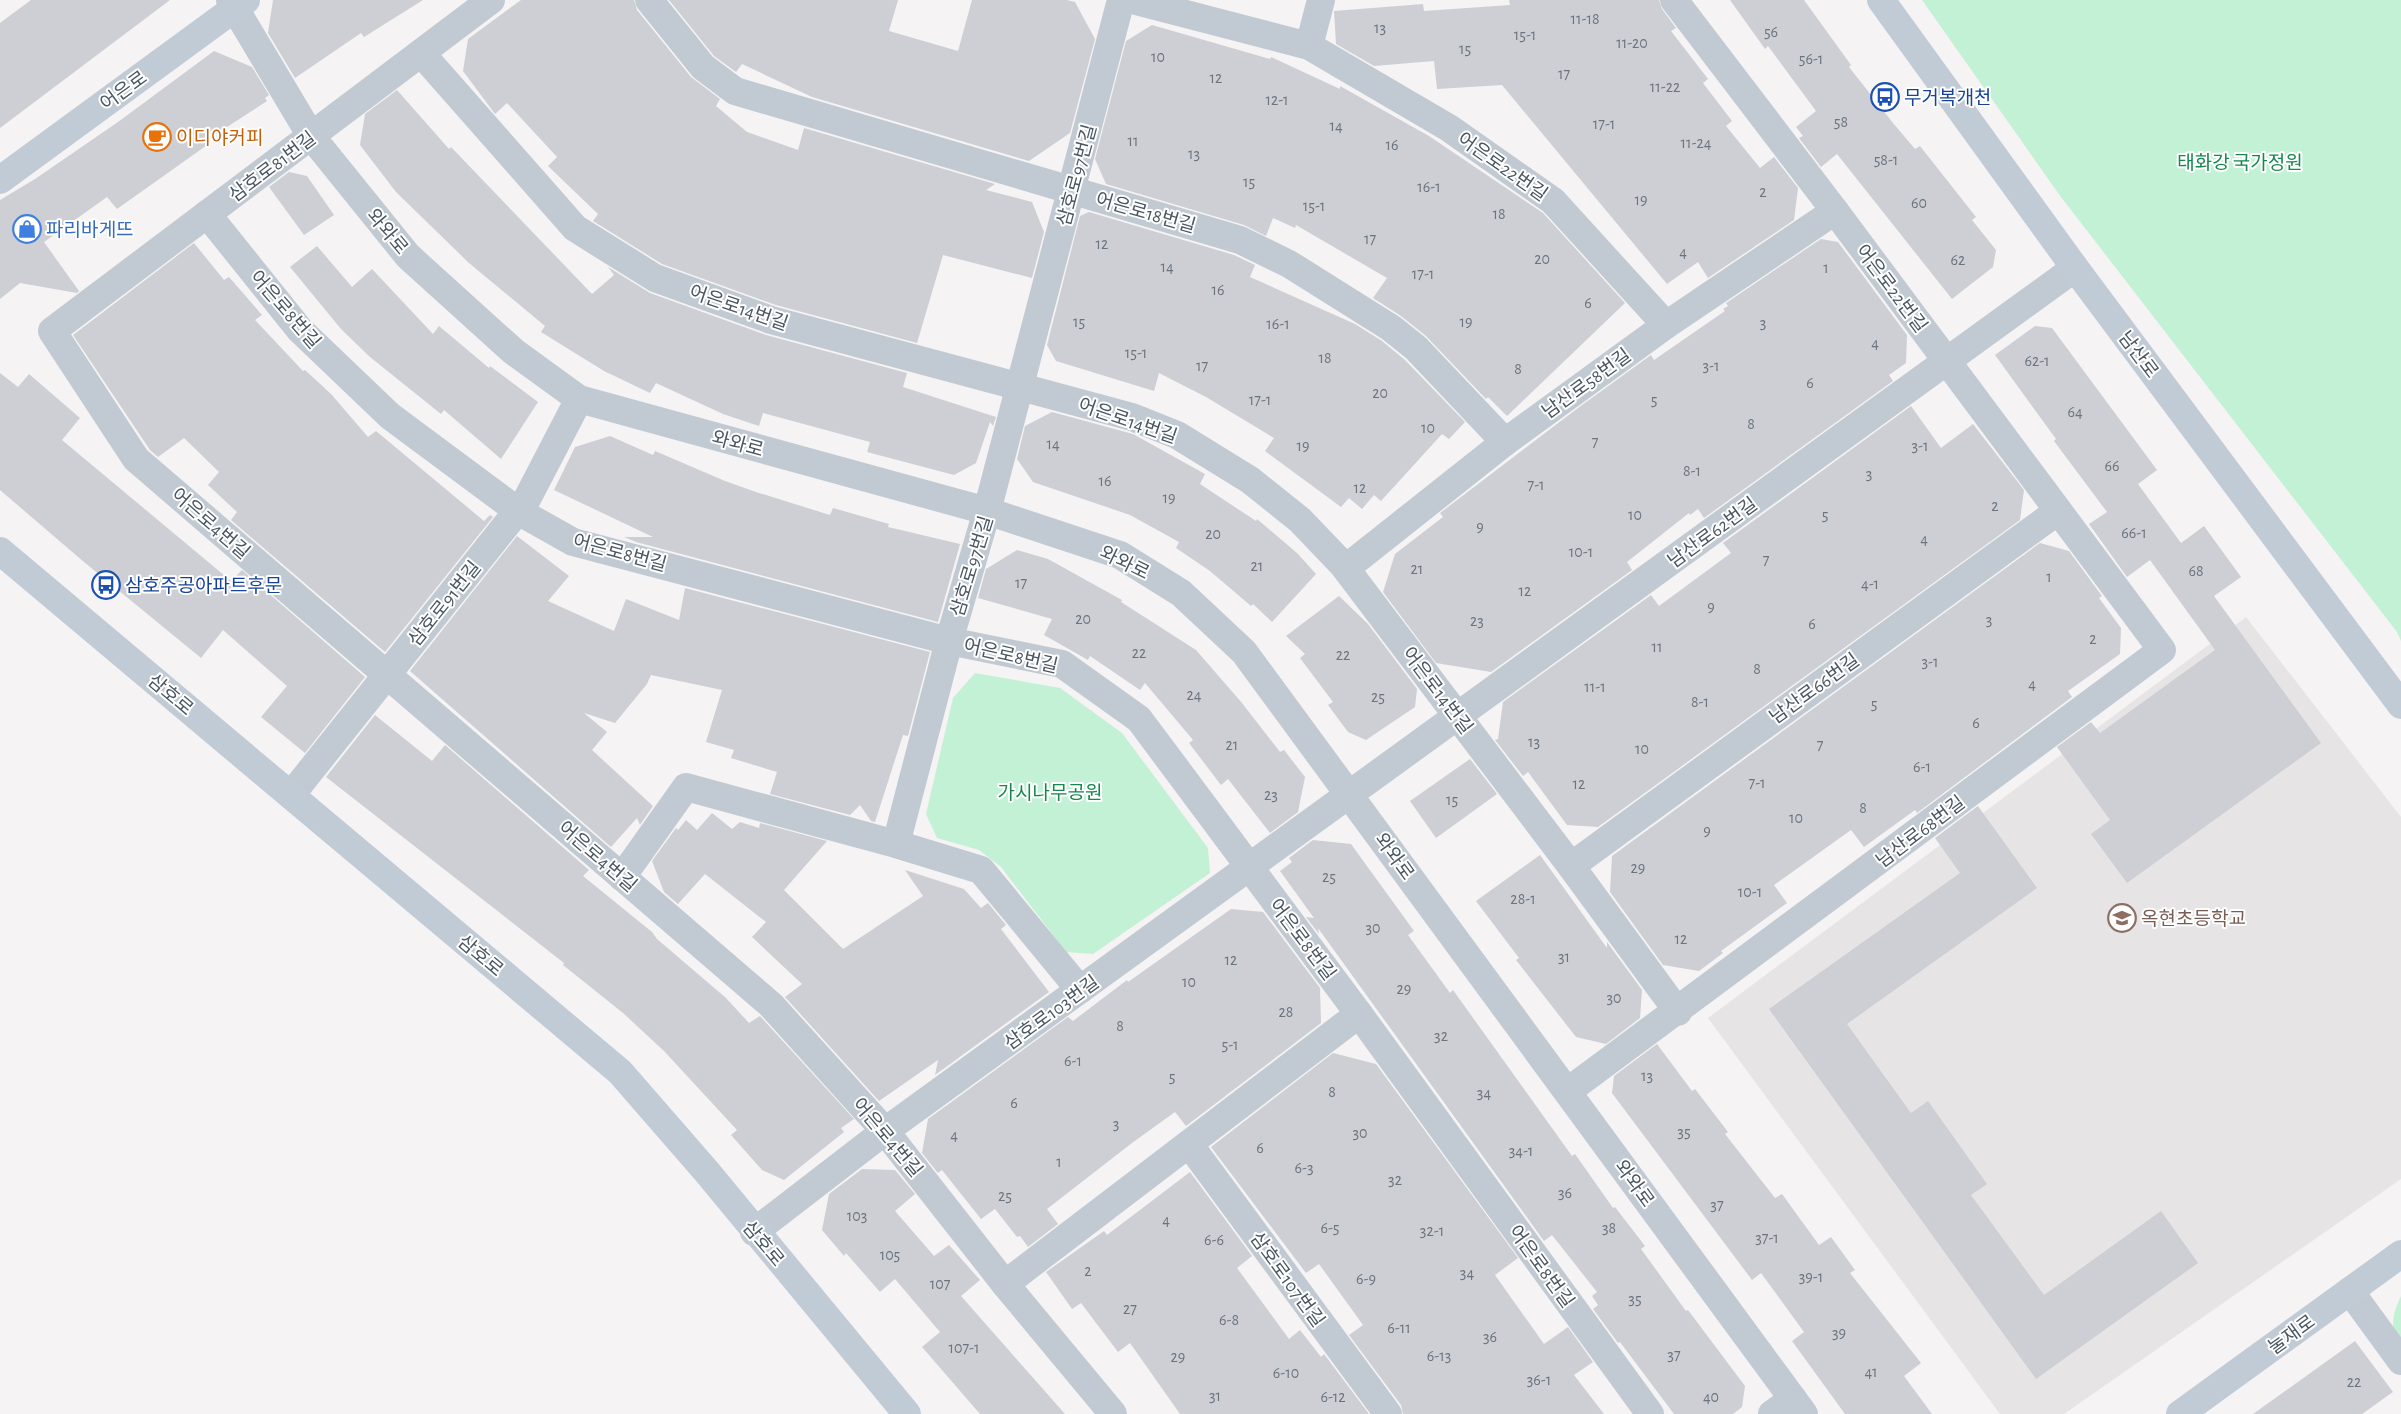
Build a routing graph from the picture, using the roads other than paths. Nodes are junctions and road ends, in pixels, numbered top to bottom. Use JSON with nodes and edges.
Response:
{"nodes":[{"id":1,"x":491,"y":0,"type":"edge"},
{"id":2,"x":649,"y":0,"type":"edge"},
{"id":3,"x":1121,"y":0,"type":"edge"},
{"id":4,"x":1132,"y":0,"type":"edge"},
{"id":5,"x":1321,"y":0,"type":"edge"},
{"id":6,"x":1674,"y":0,"type":"edge"},
{"id":7,"x":1881,"y":0,"type":"edge"},
{"id":8,"x":237,"y":2,"type":"edge"},
{"id":9,"x":1309,"y":46,"type":"junction"},
{"id":10,"x":421,"y":53,"type":"junction"},
{"id":11,"x":311,"y":136,"type":"junction"},
{"id":12,"x":0,"y":180,"type":"edge"},
{"id":13,"x":1072,"y":191,"type":"junction"},
{"id":14,"x":1835,"y":211,"type":"junction"},
{"id":15,"x":207,"y":214,"type":"junction"},
{"id":16,"x":2075,"y":268,"type":"junction"},
{"id":17,"x":1666,"y":326,"type":"junction"},
{"id":18,"x":52,"y":331,"type":"joint"},
{"id":19,"x":1947,"y":362,"type":"junction"},
{"id":20,"x":1019,"y":386,"type":"junction"},
{"id":21,"x":579,"y":399,"type":"junction"},
{"id":22,"x":1505,"y":442,"type":"junction"},
{"id":23,"x":2058,"y":510,"type":"junction"},
{"id":24,"x":518,"y":511,"type":"junction"},
{"id":25,"x":988,"y":511,"type":"junction"},
{"id":26,"x":0,"y":551,"type":"edge"},
{"id":27,"x":1346,"y":568,"type":"junction"},
{"id":28,"x":948,"y":641,"type":"junction"},
{"id":29,"x":2162,"y":650,"type":"joint"},
{"id":30,"x":386,"y":674,"type":"junction"},
{"id":31,"x":2401,"y":705,"type":"edge"},
{"id":32,"x":1458,"y":716,"type":"junction"},
{"id":33,"x":291,"y":795,"type":"junction"},
{"id":34,"x":1350,"y":795,"type":"junction"},
{"id":35,"x":896,"y":844,"type":"junction"},
{"id":36,"x":1571,"y":866,"type":"junction"},
{"id":37,"x":1250,"y":868,"type":"junction"},
{"id":38,"x":622,"y":877,"type":"junction"},
{"id":39,"x":1080,"y":990,"type":"junction"},
{"id":40,"x":1678,"y":1012,"type":"junction"},
{"id":41,"x":1359,"y":1014,"type":"junction"},
{"id":42,"x":1568,"y":1091,"type":"junction"},
{"id":43,"x":885,"y":1131,"type":"junction"},
{"id":44,"x":1189,"y":1144,"type":"junction"},
{"id":45,"x":754,"y":1232,"type":"junction"},
{"id":46,"x":2401,"y":1254,"type":"edge"},
{"id":47,"x":1005,"y":1284,"type":"junction"},
{"id":48,"x":2350,"y":1291,"type":"junction"},
{"id":49,"x":2401,"y":1361,"type":"edge"},
{"id":50,"x":1790,"y":1409,"type":"edge"},
{"id":51,"x":907,"y":1414,"type":"edge"},
{"id":52,"x":1113,"y":1414,"type":"edge"},
{"id":53,"x":1388,"y":1414,"type":"edge"},
{"id":54,"x":1650,"y":1414,"type":"edge"},
{"id":55,"x":2180,"y":1414,"type":"edge"}],
"edges":[{"from":1,"to":10,"type":"street","name":"삼호로81번길"},
{"from":2,"to":13,"type":"street","name":"어은로18번길"},
{"from":3,"to":13,"type":"street","name":"삼호로97번길"},
{"from":4,"to":9,"type":"street","name":"어은로22번길"},
{"from":5,"to":9,"type":"street"},
{"from":6,"to":14,"type":"street","name":"어은로22번길"},
{"from":7,"to":16,"type":"main road","name":"남산로"},
{"from":8,"to":11,"type":"street","name":"와와로"},
{"from":8,"to":12,"type":"main road","name":"어은로"},
{"from":9,"to":17,"type":"street","name":"어은로22번길"},
{"from":10,"to":11,"type":"street","name":"삼호로81번길"},
{"from":10,"to":20,"type":"street","name":"어은로14번길"},
{"from":11,"to":15,"type":"street","name":"삼호로81번길"},
{"from":11,"to":21,"type":"street","name":"와와로"},
{"from":13,"to":20,"type":"street","name":"삼호로97번길"},
{"from":13,"to":22,"type":"street","name":"어은로18번길"},
{"from":14,"to":17,"type":"street","name":"남산로58번길"},
{"from":14,"to":19,"type":"street","name":"어은로22번길"},
{"from":15,"to":18,"type":"street","name":"삼호로81번길"},
{"from":15,"to":24,"type":"street","name":"어은로8번길"},
{"from":16,"to":19,"type":"street","name":"남산로62번길"},
{"from":16,"to":31,"type":"main road","name":"남산로"},
{"from":17,"to":22,"type":"street","name":"남산로58번길"},
{"from":18,"to":30,"type":"street","name":"어은로4번길"},
{"from":19,"to":23,"type":"street","name":"어은로22번길"},
{"from":19,"to":32,"type":"street","name":"남산로62번길"},
{"from":20,"to":25,"type":"street","name":"삼호로97번길"},
{"from":20,"to":27,"type":"street","name":"어은로14번길"},
{"from":21,"to":24,"type":"street","name":"삼호로91번길"},
{"from":21,"to":25,"type":"street","name":"와와로"},
{"from":22,"to":27,"type":"street","name":"남산로58번길"},
{"from":23,"to":29,"type":"street","name":"어은로22번길"},
{"from":23,"to":36,"type":"street","name":"남산로66번길"},
{"from":24,"to":28,"type":"street","name":"어은로8번길"},
{"from":24,"to":30,"type":"street","name":"삼호로91번길"},
{"from":25,"to":28,"type":"street","name":"삼호로97번길"},
{"from":25,"to":34,"type":"street","name":"와와로"},
{"from":26,"to":33,"type":"main road","name":"삼호로"},
{"from":27,"to":32,"type":"street","name":"어은로14번길"},
{"from":28,"to":35,"type":"street","name":"삼호로97번길"},
{"from":28,"to":37,"type":"street","name":"어은로8번길"},
{"from":29,"to":40,"type":"street","name":"남산로68번길"},
{"from":30,"to":33,"type":"street","name":"삼호로91번길"},
{"from":30,"to":38,"type":"street","name":"어은로4번길"},
{"from":32,"to":34,"type":"street","name":"남산로62번길"},
{"from":32,"to":36,"type":"street","name":"어은로14번길"},
{"from":33,"to":45,"type":"main road","name":"삼호로"},
{"from":34,"to":37,"type":"street","name":"삼호로103번길"},
{"from":34,"to":42,"type":"street","name":"와와로"},
{"from":35,"to":38,"type":"street"},
{"from":35,"to":39,"type":"street"},
{"from":36,"to":40,"type":"street","name":"어은로14번길"},
{"from":37,"to":39,"type":"street","name":"삼호로103번길"},
{"from":37,"to":41,"type":"street","name":"어은로8번길"},
{"from":38,"to":43,"type":"street","name":"어은로4번길"},
{"from":39,"to":43,"type":"street","name":"삼호로103번길"},
{"from":40,"to":42,"type":"street","name":"남산로68번길"},
{"from":41,"to":44,"type":"street"},
{"from":41,"to":54,"type":"street","name":"어은로8번길"},
{"from":42,"to":50,"type":"street","name":"와와로"},
{"from":43,"to":45,"type":"street","name":"삼호로103번길"},
{"from":43,"to":47,"type":"street","name":"어은로4번길"},
{"from":44,"to":47,"type":"street"},
{"from":44,"to":53,"type":"street","name":"삼호로107번길"},
{"from":45,"to":51,"type":"main road","name":"삼호로"},
{"from":46,"to":48,"type":"main road","name":"눌재로"},
{"from":47,"to":52,"type":"street","name":"어은로4번길"},
{"from":48,"to":49,"type":"street"},
{"from":48,"to":55,"type":"main road","name":"눌재로"}]}
